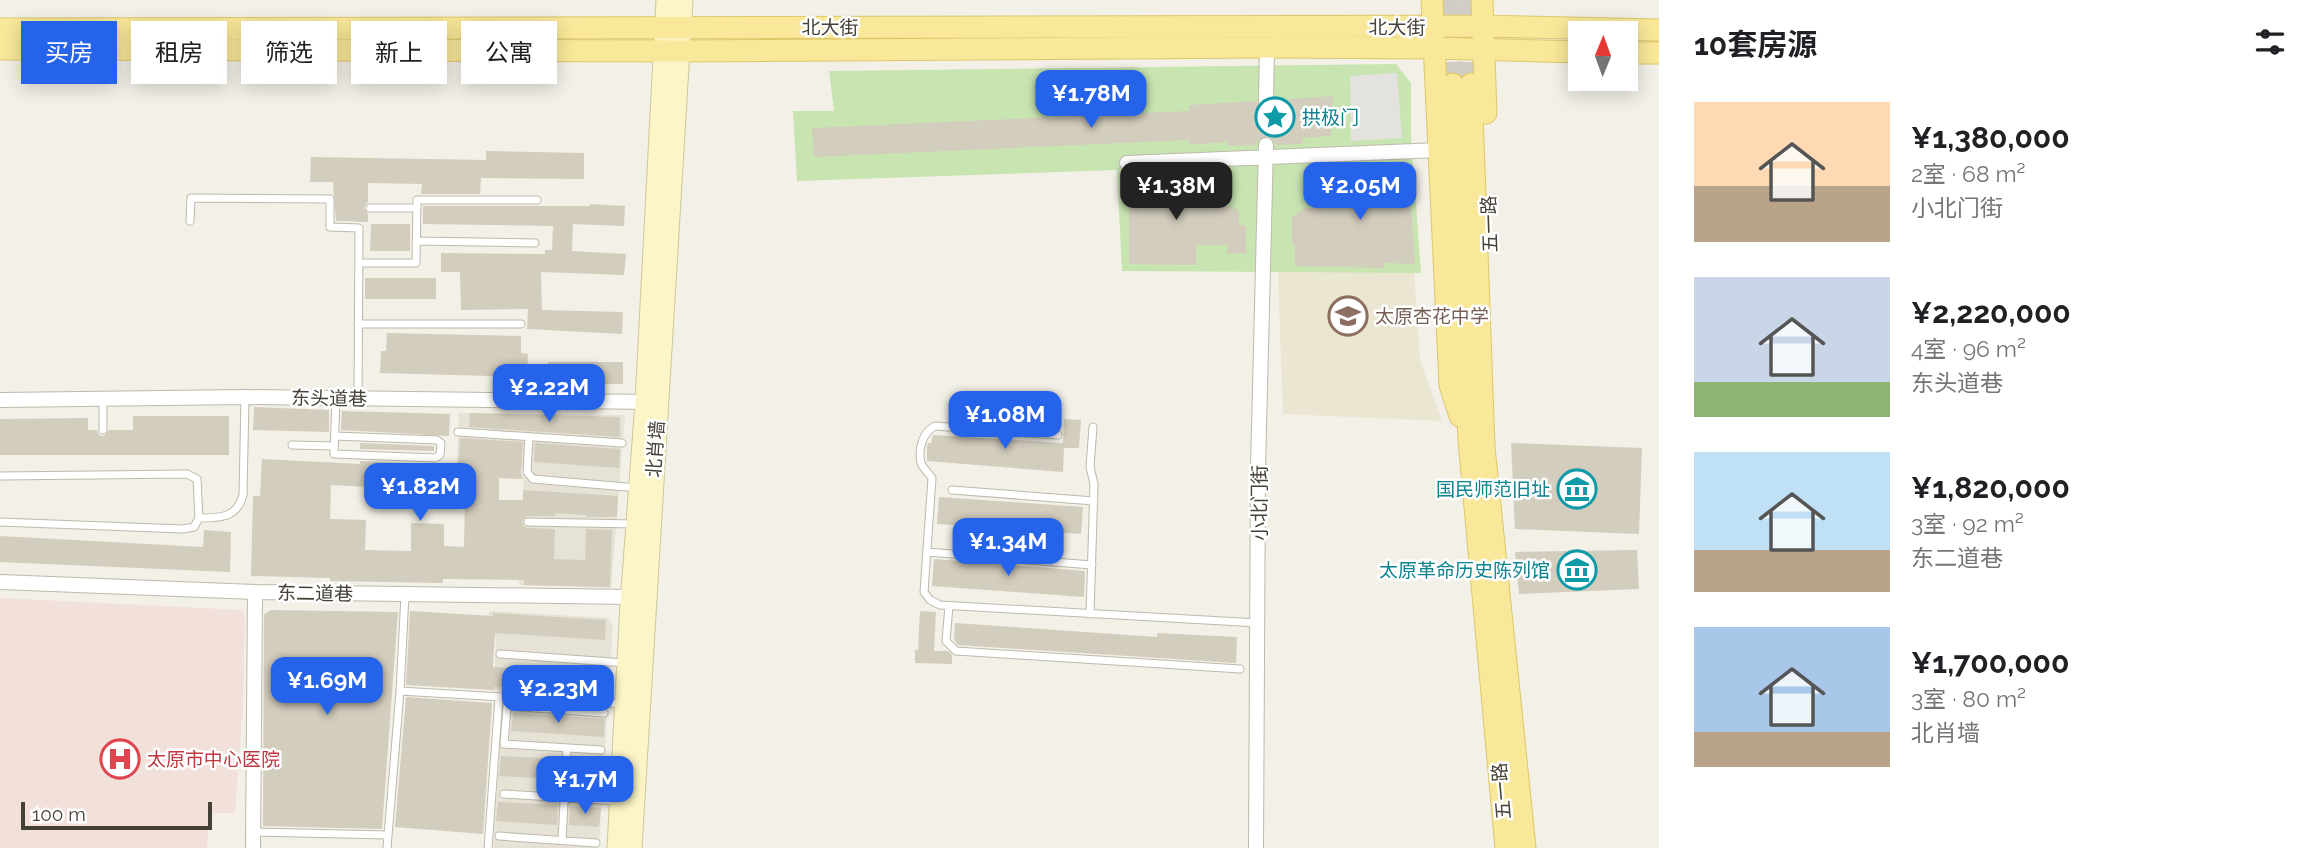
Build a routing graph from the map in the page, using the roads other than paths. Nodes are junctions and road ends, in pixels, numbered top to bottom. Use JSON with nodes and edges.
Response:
{"nodes":[{"id":1,"x":666,"y":0,"type":"edge"},
{"id":2,"x":683,"y":0,"type":"edge"},
{"id":3,"x":1432,"y":0,"type":"edge"},
{"id":4,"x":1482,"y":0,"type":"edge"},
{"id":5,"x":1483,"y":26,"type":"junction"},
{"id":6,"x":674,"y":27,"type":"junction"},
{"id":7,"x":0,"y":29,"type":"edge"},
{"id":8,"x":1659,"y":30,"type":"edge"},
{"id":9,"x":1433,"y":37,"type":"junction"},
{"id":10,"x":1267,"y":47,"type":"junction"},
{"id":11,"x":0,"y":49,"type":"edge"},
{"id":12,"x":673,"y":50,"type":"junction"},
{"id":13,"x":1485,"y":51,"type":"junction"},
{"id":14,"x":1568,"y":52,"type":"edge"},
{"id":15,"x":1638,"y":53,"type":"edge"},
{"id":16,"x":1659,"y":53,"type":"edge"},
{"id":17,"x":1462,"y":84,"type":"tunnel mouth"},
{"id":18,"x":1266,"y":100,"type":"tunnel mouth"},
{"id":19,"x":1439,"y":150,"type":"junction"},
{"id":20,"x":1266,"y":152,"type":"junction"},
{"id":21,"x":1127,"y":163,"type":"dead end"},
{"id":22,"x":537,"y":200,"type":"dead end"},
{"id":23,"x":370,"y":208,"type":"dead end"},
{"id":24,"x":417,"y":208,"type":"junction"},
{"id":25,"x":190,"y":221,"type":"dead end"},
{"id":26,"x":416,"y":241,"type":"junction"},
{"id":27,"x":535,"y":243,"type":"dead end"},
{"id":28,"x":359,"y":263,"type":"junction"},
{"id":29,"x":358,"y":324,"type":"junction"},
{"id":30,"x":522,"y":324,"type":"dead end"},
{"id":31,"x":245,"y":397,"type":"junction"},
{"id":32,"x":336,"y":398,"type":"junction"},
{"id":33,"x":358,"y":398,"type":"junction"},
{"id":34,"x":103,"y":399,"type":"junction"},
{"id":35,"x":0,"y":400,"type":"edge"},
{"id":36,"x":651,"y":402,"type":"junction"},
{"id":37,"x":1093,"y":427,"type":"dead end"},
{"id":38,"x":103,"y":430,"type":"dead end"},
{"id":39,"x":458,"y":432,"type":"dead end"},
{"id":40,"x":1058,"y":435,"type":"dead end"},
{"id":41,"x":335,"y":436,"type":"junction"},
{"id":42,"x":529,"y":436,"type":"junction"},
{"id":43,"x":622,"y":443,"type":"dead end"},
{"id":44,"x":1476,"y":444,"type":"junction"},
{"id":45,"x":292,"y":445,"type":"dead end"},
{"id":46,"x":334,"y":446,"type":"junction"},
{"id":47,"x":0,"y":476,"type":"edge"},
{"id":48,"x":639,"y":488,"type":"junction"},
{"id":49,"x":952,"y":491,"type":"dead end"},
{"id":50,"x":1094,"y":501,"type":"junction"},
{"id":51,"x":199,"y":518,"type":"junction"},
{"id":52,"x":0,"y":522,"type":"edge"},
{"id":53,"x":528,"y":522,"type":"dead end"},
{"id":54,"x":636,"y":524,"type":"junction"},
{"id":55,"x":926,"y":552,"type":"junction"},
{"id":56,"x":1092,"y":565,"type":"junction"},
{"id":57,"x":0,"y":582,"type":"edge"},
{"id":58,"x":0,"y":589,"type":"edge"},
{"id":59,"x":255,"y":595,"type":"junction"},
{"id":60,"x":405,"y":598,"type":"junction"},
{"id":61,"x":631,"y":601,"type":"junction"},
{"id":62,"x":949,"y":606,"type":"junction"},
{"id":63,"x":1090,"y":614,"type":"junction"},
{"id":64,"x":1258,"y":623,"type":"junction"},
{"id":65,"x":500,"y":654,"type":"dead end"},
{"id":66,"x":627,"y":663,"type":"junction"},
{"id":67,"x":1240,"y":669,"type":"dead end"},
{"id":68,"x":400,"y":691,"type":"junction"},
{"id":69,"x":499,"y":697,"type":"junction"},
{"id":70,"x":625,"y":705,"type":"junction"},
{"id":71,"x":604,"y":713,"type":"dead end"},
{"id":72,"x":567,"y":748,"type":"junction"},
{"id":73,"x":601,"y":750,"type":"dead end"},
{"id":74,"x":504,"y":794,"type":"dead end"},
{"id":75,"x":564,"y":798,"type":"junction"},
{"id":76,"x":620,"y":801,"type":"junction"},
{"id":77,"x":253,"y":832,"type":"junction"},
{"id":78,"x":388,"y":835,"type":"junction"},
{"id":79,"x":499,"y":836,"type":"dead end"},
{"id":80,"x":562,"y":840,"type":"junction"},
{"id":81,"x":596,"y":843,"type":"dead end"},
{"id":82,"x":253,"y":848,"type":"edge"},
{"id":83,"x":387,"y":848,"type":"edge"},
{"id":84,"x":488,"y":848,"type":"edge"},
{"id":85,"x":617,"y":848,"type":"edge"},
{"id":86,"x":632,"y":848,"type":"edge"},
{"id":87,"x":1256,"y":848,"type":"edge"},
{"id":88,"x":1506,"y":848,"type":"edge"},
{"id":89,"x":1525,"y":848,"type":"edge"}],
"edges":[{"from":1,"to":6,"type":"street"},
{"from":2,"to":6,"type":"street"},
{"from":3,"to":9,"type":"main road","name":"五一路"},
{"from":4,"to":5,"type":"main road","name":"五一路"},
{"from":5,"to":8,"type":"main road","name":"北大街"},
{"from":5,"to":9,"type":"main road","name":"北大街"},
{"from":5,"to":13,"type":"main road","name":"五一路"},
{"from":6,"to":7,"type":"main road","name":"北大街"},
{"from":6,"to":9,"type":"main road","name":"北大街"},
{"from":6,"to":12,"type":"street","name":"北肖墙"},
{"from":9,"to":10,"type":"main road"},
{"from":9,"to":13,"type":"main road"},
{"from":9,"to":19,"type":"main road","name":"五一路"},
{"from":10,"to":12,"type":"main road"},
{"from":10,"to":18,"type":"street"},
{"from":11,"to":12,"type":"main road"},
{"from":12,"to":36,"type":"street","name":"北肖墙"},
{"from":13,"to":14,"type":"main road"},
{"from":13,"to":44,"type":"main road","name":"五一路"},
{"from":15,"to":16,"type":"main road"},
{"from":17,"to":44,"type":"main road","name":"五一路"},
{"from":19,"to":20,"type":"street"},
{"from":19,"to":44,"type":"main road","name":"五一路"},
{"from":20,"to":21,"type":"street"},
{"from":20,"to":64,"type":"street","name":"小北门街"},
{"from":22,"to":24,"type":"lane"},
{"from":23,"to":24,"type":"lane"},
{"from":24,"to":26,"type":"lane"},
{"from":25,"to":28,"type":"lane"},
{"from":26,"to":27,"type":"lane"},
{"from":26,"to":28,"type":"lane"},
{"from":28,"to":29,"type":"lane"},
{"from":29,"to":30,"type":"lane"},
{"from":29,"to":33,"type":"lane"},
{"from":31,"to":32,"type":"street","name":"东头道巷"},
{"from":31,"to":34,"type":"street","name":"东头道巷"},
{"from":31,"to":51,"type":"lane"},
{"from":32,"to":33,"type":"street","name":"东头道巷"},
{"from":32,"to":41,"type":"lane"},
{"from":33,"to":36,"type":"street","name":"东头道巷"},
{"from":34,"to":35,"type":"street","name":"东头道巷"},
{"from":34,"to":38,"type":"lane"},
{"from":36,"to":48,"type":"street"},
{"from":36,"to":86,"type":"street","name":"北肖墙"},
{"from":37,"to":50,"type":"lane"},
{"from":39,"to":42,"type":"lane"},
{"from":40,"to":55,"type":"lane"},
{"from":41,"to":46,"type":"lane"},
{"from":41,"to":46,"type":"lane"},
{"from":42,"to":43,"type":"lane"},
{"from":42,"to":48,"type":"lane"},
{"from":44,"to":88,"type":"main road","name":"五一路"},
{"from":44,"to":89,"type":"main road","name":"五一路"},
{"from":45,"to":46,"type":"lane"},
{"from":47,"to":51,"type":"lane"},
{"from":48,"to":54,"type":"street"},
{"from":49,"to":50,"type":"lane"},
{"from":50,"to":56,"type":"lane"},
{"from":51,"to":52,"type":"lane"},
{"from":53,"to":54,"type":"lane"},
{"from":54,"to":61,"type":"street"},
{"from":55,"to":56,"type":"lane"},
{"from":55,"to":62,"type":"lane"},
{"from":56,"to":63,"type":"lane"},
{"from":57,"to":59,"type":"street","name":"东二道巷"},
{"from":58,"to":59,"type":"street","name":"东二道巷"},
{"from":59,"to":60,"type":"street","name":"东二道巷"},
{"from":59,"to":77,"type":"street"},
{"from":60,"to":61,"type":"street","name":"东二道巷"},
{"from":60,"to":68,"type":"lane"},
{"from":61,"to":66,"type":"street"},
{"from":62,"to":63,"type":"lane"},
{"from":62,"to":67,"type":"lane"},
{"from":63,"to":64,"type":"lane"},
{"from":64,"to":87,"type":"street","name":"小北门街"},
{"from":65,"to":66,"type":"lane"},
{"from":66,"to":70,"type":"street"},
{"from":68,"to":69,"type":"lane"},
{"from":68,"to":78,"type":"lane"},
{"from":69,"to":70,"type":"lane"},
{"from":69,"to":84,"type":"lane"},
{"from":70,"to":76,"type":"street"},
{"from":71,"to":72,"type":"lane"},
{"from":72,"to":73,"type":"lane"},
{"from":72,"to":75,"type":"lane"},
{"from":74,"to":75,"type":"lane"},
{"from":75,"to":76,"type":"lane"},
{"from":75,"to":80,"type":"lane"},
{"from":76,"to":85,"type":"street"},
{"from":77,"to":78,"type":"lane"},
{"from":77,"to":82,"type":"street"},
{"from":78,"to":83,"type":"lane"},
{"from":79,"to":80,"type":"lane"},
{"from":80,"to":81,"type":"lane"}]}
